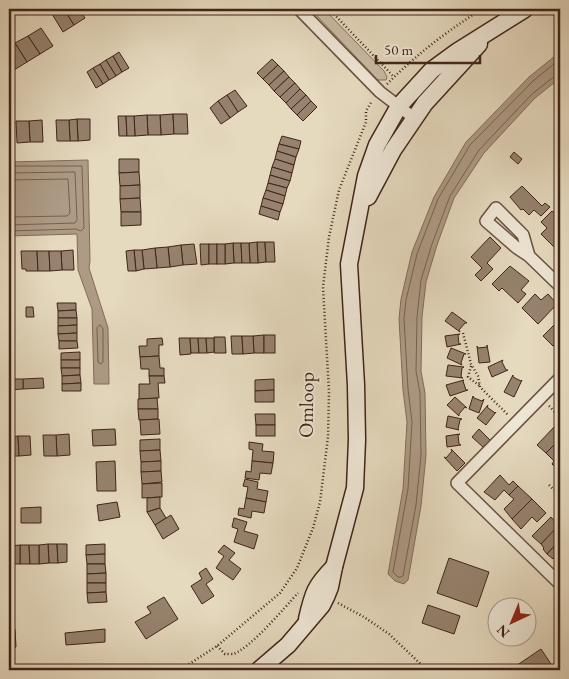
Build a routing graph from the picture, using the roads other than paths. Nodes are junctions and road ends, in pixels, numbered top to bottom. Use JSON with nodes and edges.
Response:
{"nodes":[{"id":1,"x":299,"y":9,"type":"edge"},
{"id":2,"x":525,"y":9,"type":"edge"},
{"id":3,"x":489,"y":33,"type":"junction"},
{"id":4,"x":398,"y":106,"type":"junction"},
{"id":5,"x":414,"y":118,"type":"junction"},
{"id":6,"x":361,"y":210,"type":"junction"},
{"id":7,"x":529,"y":256,"type":"dead end"},
{"id":8,"x":560,"y":286,"type":"edge"},
{"id":9,"x":560,"y":378,"type":"edge"},
{"id":10,"x":560,"y":584,"type":"edge"},
{"id":11,"x":259,"y":670,"type":"edge"}],
"edges":[{"from":1,"to":4,"type":"street"},
{"from":2,"to":3,"type":"main road"},
{"from":3,"to":4,"type":"main road"},
{"from":3,"to":5,"type":"main road"},
{"from":4,"to":5,"type":"street"},
{"from":4,"to":6,"type":"main road"},
{"from":5,"to":6,"type":"main road"},
{"from":6,"to":11,"type":"main road"},
{"from":7,"to":8,"type":"street"},
{"from":9,"to":10,"type":"street"}]}
